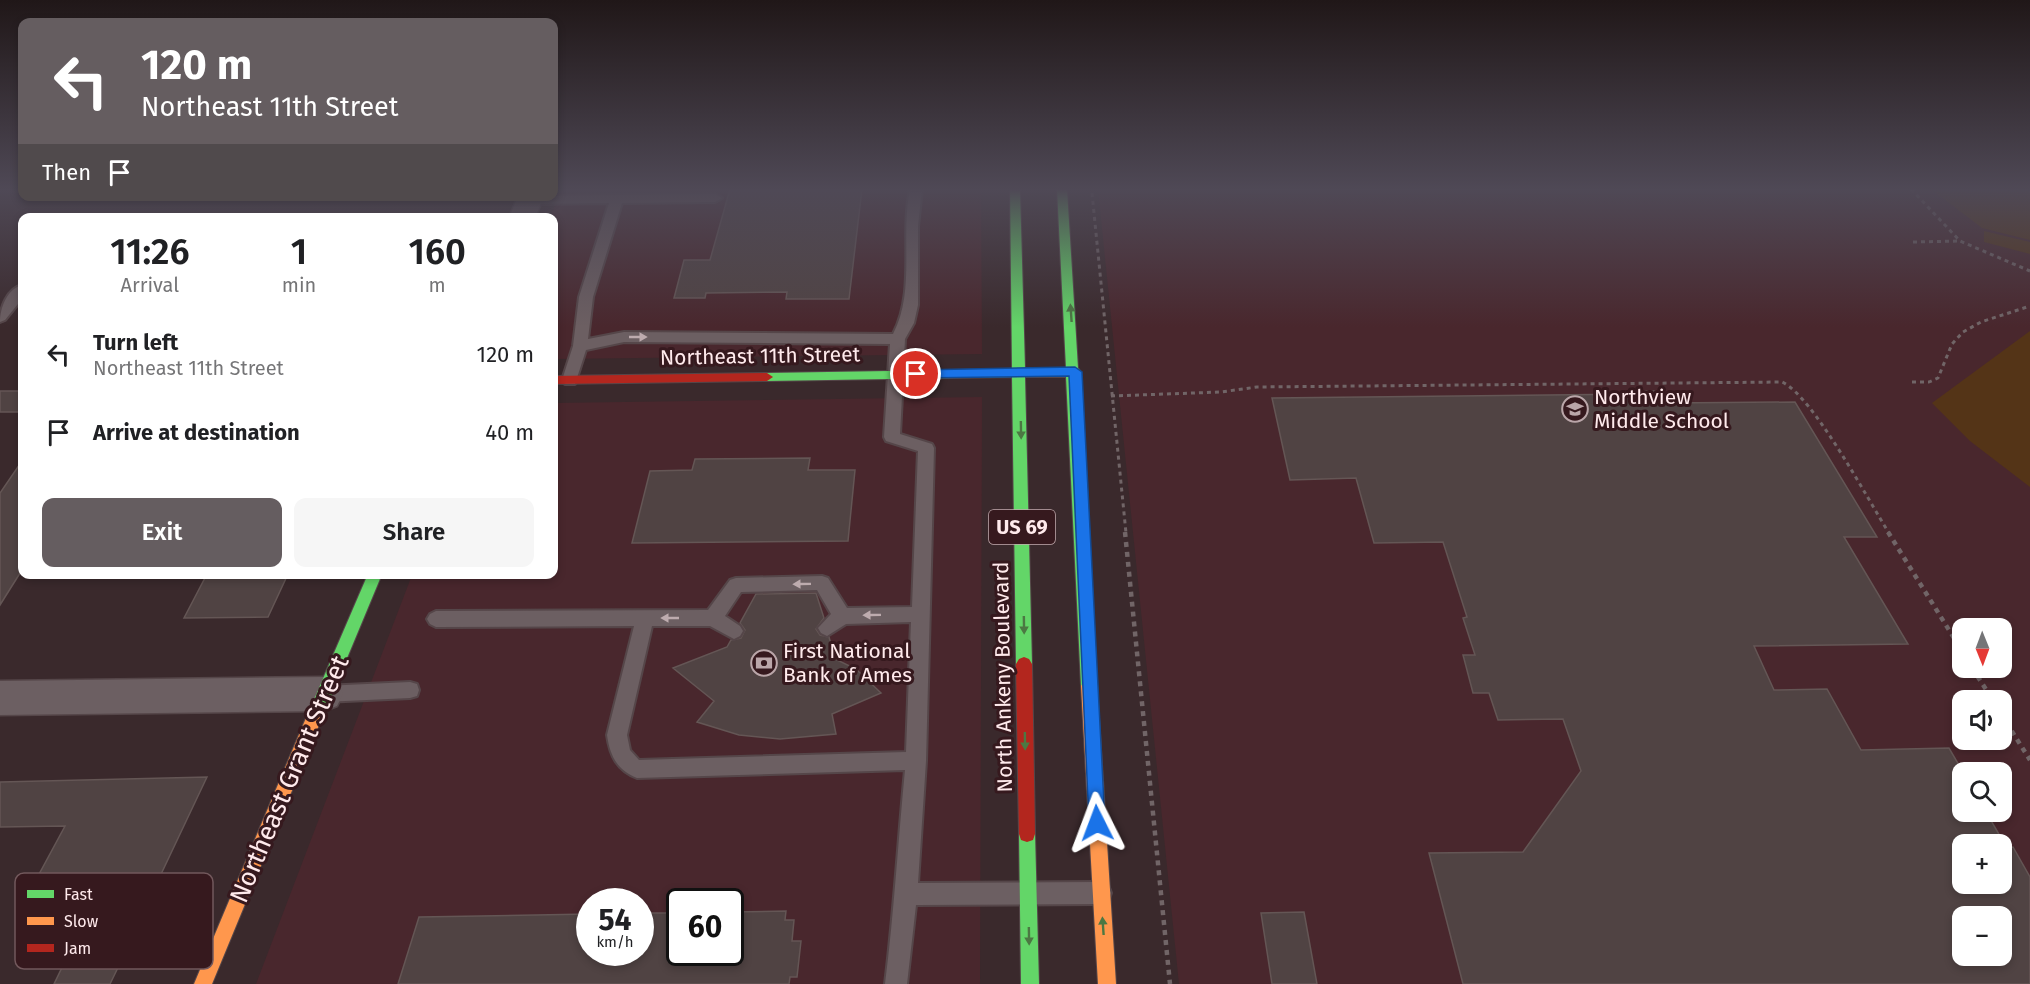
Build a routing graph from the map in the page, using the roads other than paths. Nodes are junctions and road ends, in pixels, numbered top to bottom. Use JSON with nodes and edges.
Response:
{"nodes":[{"id":1,"x":606,"y":235,"type":"edge"},
{"id":2,"x":914,"y":235,"type":"edge"},
{"id":3,"x":1016,"y":235,"type":"edge"},
{"id":4,"x":1065,"y":235,"type":"edge"},
{"id":5,"x":18,"y":295,"type":"edge"},
{"id":6,"x":0,"y":317,"type":"edge"},
{"id":7,"x":898,"y":339,"type":"junction"},
{"id":8,"x":580,"y":346,"type":"junction"},
{"id":9,"x":1020,"y":372,"type":"junction"},
{"id":10,"x":1075,"y":372,"type":"junction"},
{"id":11,"x":894,"y":374,"type":"junction"},
{"id":12,"x":570,"y":380,"type":"junction"},
{"id":13,"x":558,"y":381,"type":"edge"},
{"id":14,"x":373,"y":579,"type":"edge"},
{"id":15,"x":921,"y":614,"type":"junction"},
{"id":16,"x":843,"y":616,"type":"junction"},
{"id":17,"x":645,"y":618,"type":"junction"},
{"id":18,"x":713,"y":618,"type":"junction"},
{"id":19,"x":436,"y":620,"type":"dead end"},
{"id":20,"x":826,"y":628,"type":"dead end"},
{"id":21,"x":734,"y":631,"type":"dead end"},
{"id":22,"x":410,"y":690,"type":"dead end"},
{"id":23,"x":324,"y":694,"type":"junction"},
{"id":24,"x":0,"y":698,"type":"edge"},
{"id":25,"x":916,"y":761,"type":"junction"},
{"id":26,"x":1028,"y":893,"type":"junction"},
{"id":27,"x":1100,"y":893,"type":"junction"},
{"id":28,"x":907,"y":894,"type":"junction"},
{"id":29,"x":213,"y":960,"type":"edge"},
{"id":30,"x":209,"y":969,"type":"edge"},
{"id":31,"x":203,"y":984,"type":"edge"},
{"id":32,"x":896,"y":984,"type":"edge"},
{"id":33,"x":1030,"y":984,"type":"edge"},
{"id":34,"x":1107,"y":984,"type":"edge"}],
"edges":[{"from":1,"to":8,"type":"lane"},
{"from":2,"to":7,"type":"lane"},
{"from":3,"to":9,"type":"main road","name":"North Ankeny Boulevard","number":"US 69"},
{"from":10,"to":4,"type":"main road","number":"US 69","one_way":true},
{"from":5,"to":6,"type":"lane"},
{"from":8,"to":7,"type":"lane","one_way":true},
{"from":7,"to":11,"type":"lane"},
{"from":8,"to":12,"type":"lane"},
{"from":9,"to":10,"type":"main road","name":"Northeast 11th Street"},
{"from":9,"to":11,"type":"main road","name":"Northeast 11th Street"},
{"from":9,"to":26,"type":"main road","name":"North Ankeny Boulevard","number":"US 69","one_way":true},
{"from":10,"to":27,"type":"main road","number":"US 69"},
{"from":11,"to":12,"type":"main road","name":"Northeast 11th Street"},
{"from":11,"to":15,"type":"lane"},
{"from":12,"to":13,"type":"main road","name":"Northeast 11th Street"},
{"from":14,"to":23,"type":"main road","name":"Northeast Grant Street"},
{"from":15,"to":16,"type":"lane","one_way":true},
{"from":15,"to":25,"type":"lane"},
{"from":16,"to":18,"type":"lane","one_way":true},
{"from":16,"to":20,"type":"lane"},
{"from":18,"to":17,"type":"lane","one_way":true},
{"from":17,"to":19,"type":"lane"},
{"from":17,"to":25,"type":"lane"},
{"from":18,"to":21,"type":"lane"},
{"from":22,"to":23,"type":"lane"},
{"from":23,"to":24,"type":"street"},
{"from":23,"to":29,"type":"main road","name":"Northeast Grant Street"},
{"from":25,"to":28,"type":"lane"},
{"from":26,"to":27,"type":"lane"},
{"from":26,"to":28,"type":"lane"},
{"from":26,"to":33,"type":"main road","name":"North Ankeny Boulevard","number":"US 69","one_way":true},
{"from":34,"to":27,"type":"main road","number":"US 69","one_way":true},
{"from":28,"to":32,"type":"lane"},
{"from":30,"to":31,"type":"main road","name":"Northeast Grant Street"}]}
